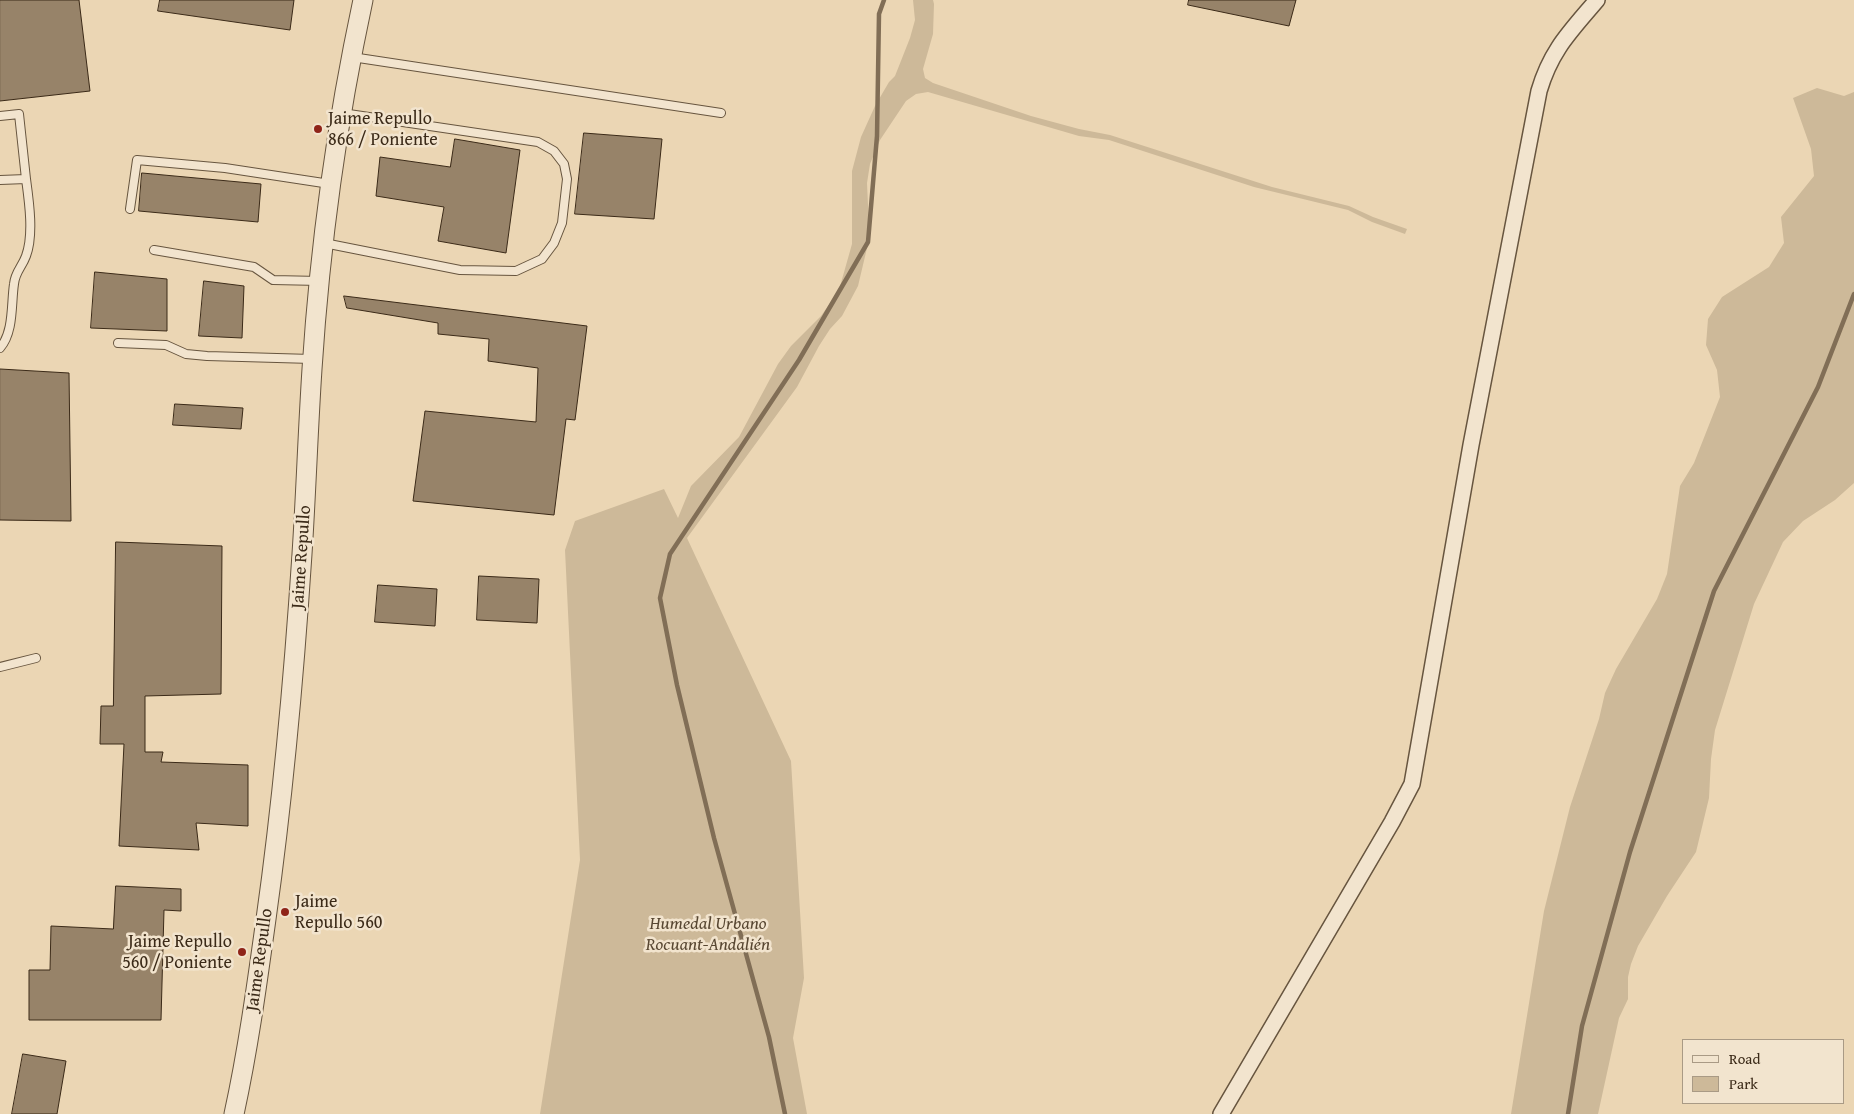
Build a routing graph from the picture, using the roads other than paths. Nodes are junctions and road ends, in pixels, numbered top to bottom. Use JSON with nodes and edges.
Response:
{"nodes":[{"id":1,"x":363,"y":0,"type":"edge"},
{"id":2,"x":1596,"y":0,"type":"edge"},
{"id":3,"x":352,"y":57,"type":"junction"},
{"id":4,"x":342,"y":113,"type":"junction"},
{"id":5,"x":721,"y":113,"type":"dead end"},
{"id":6,"x":0,"y":116,"type":"edge"},
{"id":7,"x":26,"y":179,"type":"junction"},
{"id":8,"x":0,"y":180,"type":"edge"},
{"id":9,"x":332,"y":184,"type":"junction"},
{"id":10,"x":130,"y":208,"type":"dead end"},
{"id":11,"x":324,"y":243,"type":"junction"},
{"id":12,"x":154,"y":250,"type":"dead end"},
{"id":13,"x":320,"y":281,"type":"junction"},
{"id":14,"x":118,"y":343,"type":"dead end"},
{"id":15,"x":0,"y":348,"type":"edge"},
{"id":16,"x":313,"y":359,"type":"junction"},
{"id":17,"x":36,"y":658,"type":"dead end"},
{"id":18,"x":0,"y":667,"type":"edge"},
{"id":19,"x":234,"y":1114,"type":"edge"},
{"id":20,"x":1221,"y":1114,"type":"edge"}],
"edges":[{"from":1,"to":3,"type":"street","name":"Jaime Repullo"},
{"from":2,"to":20,"type":"street"},
{"from":3,"to":4,"type":"street","name":"Jaime Repullo"},
{"from":3,"to":5,"type":"lane"},
{"from":4,"to":9,"type":"street","name":"Jaime Repullo"},
{"from":4,"to":11,"type":"lane"},
{"from":6,"to":7,"type":"lane"},
{"from":7,"to":8,"type":"lane"},
{"from":7,"to":15,"type":"lane"},
{"from":9,"to":10,"type":"lane"},
{"from":9,"to":11,"type":"street","name":"Jaime Repullo"},
{"from":11,"to":13,"type":"street","name":"Jaime Repullo"},
{"from":12,"to":13,"type":"lane"},
{"from":13,"to":16,"type":"street","name":"Jaime Repullo"},
{"from":14,"to":16,"type":"lane"},
{"from":16,"to":19,"type":"street","name":"Jaime Repullo"},
{"from":17,"to":18,"type":"lane"}]}
